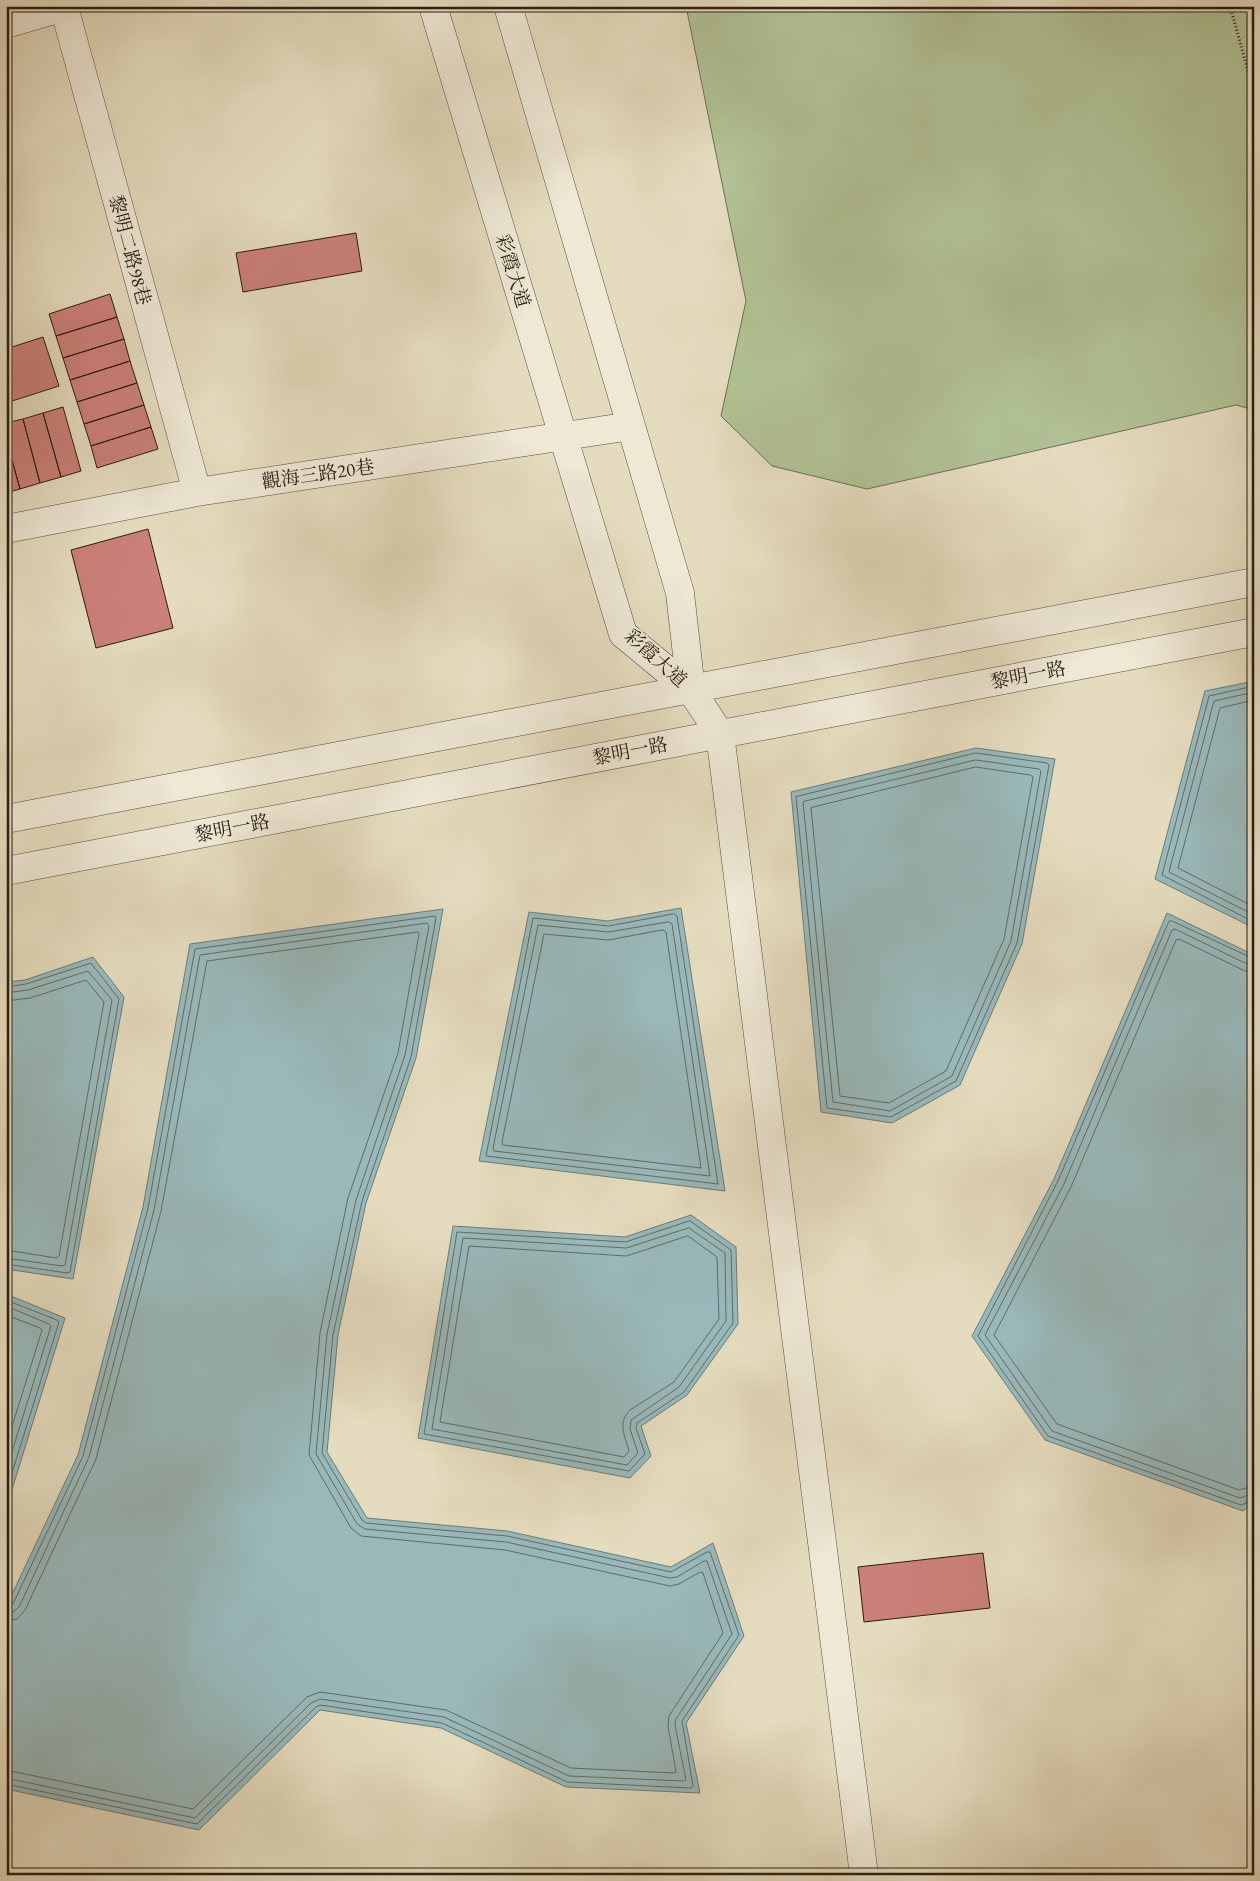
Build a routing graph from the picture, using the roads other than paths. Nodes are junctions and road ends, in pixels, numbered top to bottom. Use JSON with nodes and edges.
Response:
{"nodes":[{"id":1,"x":433,"y":6,"type":"edge"},
{"id":2,"x":508,"y":6,"type":"edge"},
{"id":3,"x":66,"y":7,"type":"edge"},
{"id":4,"x":6,"y":24,"type":"edge"},
{"id":5,"x":631,"y":426,"type":"junction"},
{"id":6,"x":563,"y":438,"type":"junction"},
{"id":7,"x":196,"y":492,"type":"junction"},
{"id":8,"x":6,"y":529,"type":"edge"},
{"id":9,"x":1254,"y":582,"type":"edge"},
{"id":10,"x":1254,"y":632,"type":"edge"},
{"id":11,"x":691,"y":690,"type":"junction"},
{"id":12,"x":720,"y":734,"type":"junction"},
{"id":13,"x":6,"y":818,"type":"edge"},
{"id":14,"x":6,"y":871,"type":"edge"},
{"id":15,"x":864,"y":1875,"type":"edge"}],
"edges":[{"from":1,"to":6,"type":"street","name":"彩霞大道"},
{"from":2,"to":5,"type":"street","name":"彩霞大道"},
{"from":3,"to":4,"type":"street"},
{"from":3,"to":7,"type":"street","name":"黎明二路98巷"},
{"from":5,"to":6,"type":"street","name":"觀海三路20巷"},
{"from":5,"to":11,"type":"street","name":"彩霞大道"},
{"from":6,"to":7,"type":"street","name":"觀海三路20巷"},
{"from":6,"to":11,"type":"street","name":"彩霞大道"},
{"from":7,"to":8,"type":"street","name":"觀海三路20巷"},
{"from":9,"to":11,"type":"street"},
{"from":10,"to":12,"type":"street","name":"黎明一路"},
{"from":11,"to":12,"type":"street"},
{"from":11,"to":13,"type":"street"},
{"from":12,"to":14,"type":"street","name":"黎明一路"},
{"from":12,"to":15,"type":"street"}]}
